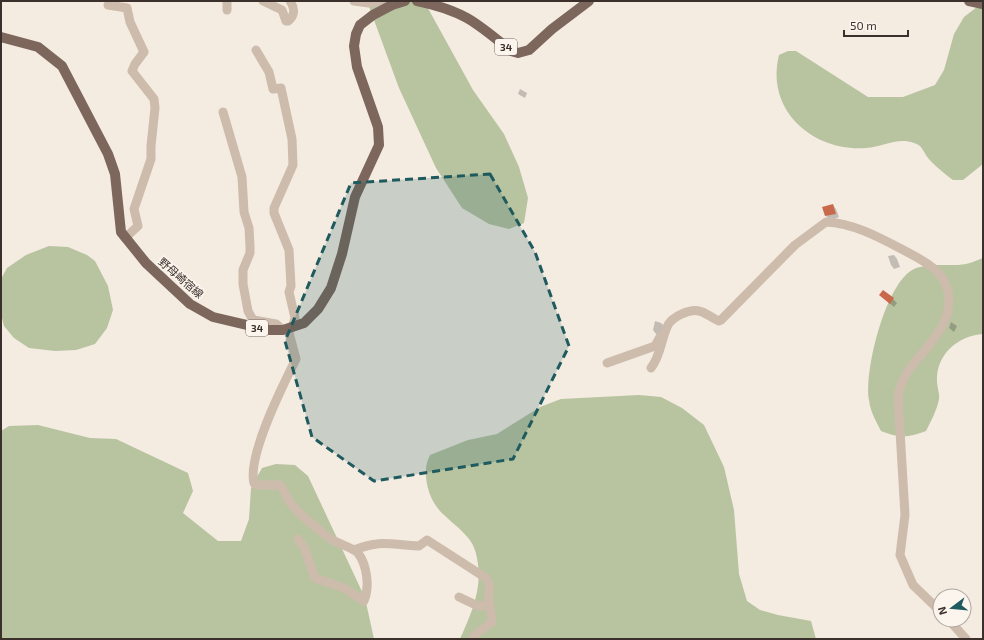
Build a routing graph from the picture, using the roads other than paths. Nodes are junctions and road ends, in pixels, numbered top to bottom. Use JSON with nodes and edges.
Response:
{"nodes":[{"id":1,"x":263,"y":1,"type":"edge"},
{"id":2,"x":290,"y":1,"type":"edge"},
{"id":3,"x":354,"y":1,"type":"edge"},
{"id":4,"x":383,"y":1,"type":"edge"},
{"id":5,"x":399,"y":1,"type":"edge"},
{"id":6,"x":416,"y":1,"type":"edge"},
{"id":7,"x":589,"y":1,"type":"edge"},
{"id":8,"x":969,"y":1,"type":"edge"},
{"id":9,"x":983,"y":4,"type":"edge"},
{"id":10,"x":108,"y":5,"type":"dead end"},
{"id":11,"x":1,"y":37,"type":"edge"},
{"id":12,"x":256,"y":50,"type":"dead end"},
{"id":13,"x":223,"y":112,"type":"dead end"},
{"id":14,"x":125,"y":238,"type":"junction"},
{"id":15,"x":669,"y":323,"type":"junction"},
{"id":16,"x":288,"y":329,"type":"junction"},
{"id":17,"x":607,"y":363,"type":"dead end"},
{"id":18,"x":651,"y":368,"type":"dead end"},
{"id":19,"x":298,"y":539,"type":"dead end"},
{"id":20,"x":354,"y":550,"type":"junction"},
{"id":21,"x":459,"y":597,"type":"dead end"},
{"id":22,"x":932,"y":603,"type":"edge"},
{"id":23,"x":490,"y":605,"type":"junction"},
{"id":24,"x":956,"y":628,"type":"edge"},
{"id":25,"x":473,"y":639,"type":"edge"},
{"id":26,"x":966,"y":639,"type":"edge"}],
"edges":[{"from":1,"to":2,"type":"street"},
{"from":3,"to":4,"type":"street"},
{"from":5,"to":16,"type":"main road"},
{"from":6,"to":7,"type":"main road","number":"34"},
{"from":8,"to":9,"type":"main road"},
{"from":10,"to":14,"type":"street"},
{"from":11,"to":14,"type":"main road","name":"野母崎宿線","number":"34"},
{"from":12,"to":16,"type":"street"},
{"from":13,"to":16,"type":"street"},
{"from":14,"to":16,"type":"main road","name":"野母崎宿線","number":"34"},
{"from":15,"to":17,"type":"street"},
{"from":15,"to":18,"type":"street"},
{"from":15,"to":22,"type":"street"},
{"from":16,"to":20,"type":"street"},
{"from":19,"to":20,"type":"street"},
{"from":20,"to":23,"type":"street"},
{"from":21,"to":23,"type":"street"},
{"from":23,"to":25,"type":"street"},
{"from":24,"to":26,"type":"street"}]}
